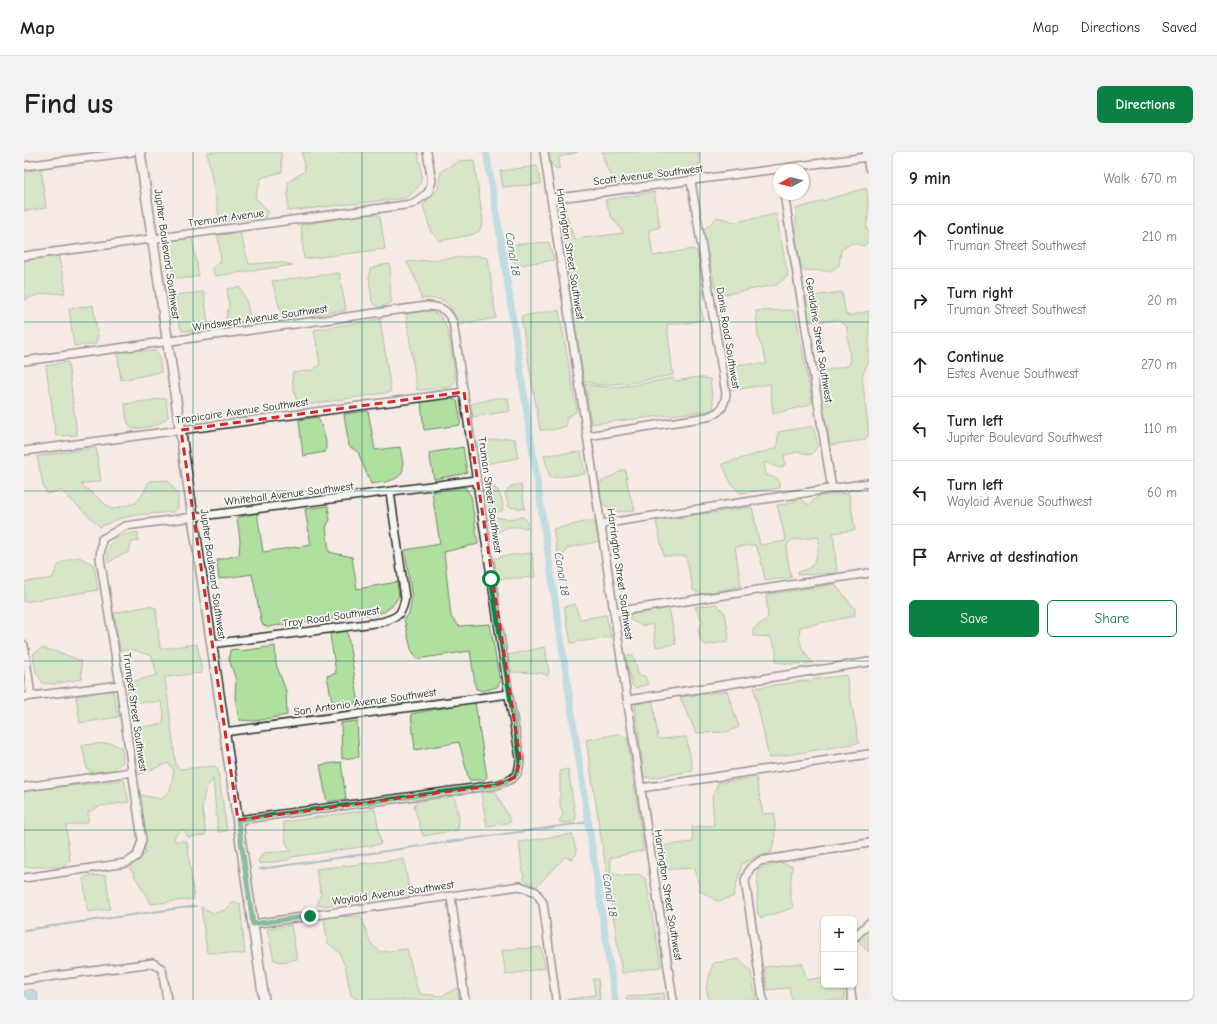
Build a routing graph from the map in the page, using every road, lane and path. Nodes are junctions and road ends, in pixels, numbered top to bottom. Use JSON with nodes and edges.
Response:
{"nodes":[{"id":1,"x":132,"y":152,"type":"edge"},
{"id":2,"x":140,"y":152,"type":"edge"},
{"id":3,"x":427,"y":152,"type":"edge"},
{"id":4,"x":544,"y":152,"type":"edge"},
{"id":5,"x":867,"y":155,"type":"edge"},
{"id":6,"x":809,"y":164,"type":"edge"},
{"id":7,"x":24,"y":166,"type":"edge"},
{"id":8,"x":869,"y":168,"type":"edge"},
{"id":9,"x":773,"y":170,"type":"edge"},
{"id":10,"x":691,"y":181,"type":"junction"},
{"id":11,"x":551,"y":199,"type":"junction"},
{"id":12,"x":785,"y":200,"type":"edge"},
{"id":13,"x":153,"y":239,"type":"junction"},
{"id":14,"x":24,"y":256,"type":"edge"},
{"id":15,"x":427,"y":306,"type":"joint"},
{"id":16,"x":167,"y":342,"type":"junction"},
{"id":17,"x":24,"y":361,"type":"edge"},
{"id":18,"x":464,"y":392,"type":"junction"},
{"id":19,"x":181,"y":430,"type":"junction"},
{"id":20,"x":587,"y":436,"type":"junction"},
{"id":21,"x":24,"y":451,"type":"edge"},
{"id":22,"x":476,"y":480,"type":"junction"},
{"id":23,"x":869,"y":483,"type":"edge"},
{"id":24,"x":832,"y":489,"type":"junction"},
{"id":25,"x":390,"y":492,"type":"junction"},
{"id":26,"x":193,"y":517,"type":"junction"},
{"id":27,"x":601,"y":524,"type":"junction"},
{"id":28,"x":100,"y":558,"type":"joint"},
{"id":29,"x":869,"y":573,"type":"edge"},
{"id":30,"x":614,"y":612,"type":"junction"},
{"id":31,"x":211,"y":644,"type":"junction"},
{"id":32,"x":24,"y":645,"type":"edge"},
{"id":33,"x":869,"y":662,"type":"edge"},
{"id":34,"x":120,"y":685,"type":"junction"},
{"id":35,"x":509,"y":694,"type":"junction"},
{"id":36,"x":28,"y":697,"type":"edge"},
{"id":37,"x":628,"y":700,"type":"junction"},
{"id":38,"x":224,"y":732,"type":"junction"},
{"id":39,"x":869,"y":754,"type":"edge"},
{"id":40,"x":132,"y":772,"type":"junction"},
{"id":41,"x":24,"y":787,"type":"edge"},
{"id":42,"x":641,"y":788,"type":"junction"},
{"id":43,"x":238,"y":820,"type":"junction"},
{"id":44,"x":869,"y":843,"type":"edge"},
{"id":45,"x":24,"y":878,"type":"edge"},
{"id":46,"x":451,"y":897,"type":"junction"},
{"id":47,"x":869,"y":923,"type":"edge"},
{"id":48,"x":253,"y":924,"type":"junction"},
{"id":49,"x":857,"y":935,"type":"edge"},
{"id":50,"x":24,"y":980,"type":"edge"},
{"id":51,"x":850,"y":988,"type":"edge"},
{"id":52,"x":167,"y":1000,"type":"edge"},
{"id":53,"x":264,"y":1000,"type":"edge"},
{"id":54,"x":465,"y":1000,"type":"edge"},
{"id":55,"x":556,"y":1000,"type":"edge"},
{"id":56,"x":673,"y":1000,"type":"edge"},
{"id":57,"x":763,"y":1000,"type":"edge"},
{"id":58,"x":852,"y":1000,"type":"edge"}],
"edges":[{"from":1,"to":7,"type":"street"},
{"from":2,"to":13,"type":"street","name":"Jupiter Boulevard Southwest"},
{"from":3,"to":13,"type":"street","name":"Tremont Avenue"},
{"from":4,"to":11,"type":"street","name":"Harrington Street Southwest"},
{"from":5,"to":6,"type":"street","name":"Scott Avenue Southwest"},
{"from":5,"to":8,"type":"street"},
{"from":9,"to":10,"type":"street","name":"Scott Avenue Southwest"},
{"from":10,"to":11,"type":"street","name":"Scott Avenue Southwest"},
{"from":10,"to":20,"type":"street","name":"Danis Road Southwest"},
{"from":11,"to":20,"type":"street","name":"Harrington Street Southwest"},
{"from":12,"to":24,"type":"street","name":"Geraldine Street Southwest"},
{"from":13,"to":14,"type":"street","name":"Tremont Avenue"},
{"from":13,"to":16,"type":"street","name":"Jupiter Boulevard Southwest"},
{"from":15,"to":16,"type":"street","name":"Windswept Avenue Southwest"},
{"from":15,"to":18,"type":"street","name":"Truman Street Southwest"},
{"from":16,"to":17,"type":"street","name":"Windswept Avenue Southwest"},
{"from":16,"to":19,"type":"street","name":"Jupiter Boulevard Southwest"},
{"from":18,"to":19,"type":"street","name":"Tropicaire Avenue Southwest"},
{"from":18,"to":22,"type":"street","name":"Truman Street Southwest"},
{"from":19,"to":21,"type":"street","name":"Tropicaire Avenue Southwest"},
{"from":19,"to":26,"type":"street","name":"Jupiter Boulevard Southwest"},
{"from":20,"to":27,"type":"street","name":"Harrington Street Southwest"},
{"from":22,"to":25,"type":"street","name":"Whitehall Avenue Southwest"},
{"from":22,"to":35,"type":"street","name":"Truman Street Southwest"},
{"from":23,"to":24,"type":"street"},
{"from":24,"to":27,"type":"street"},
{"from":25,"to":26,"type":"street","name":"Whitehall Avenue Southwest"},
{"from":25,"to":31,"type":"street","name":"Troy Road Southwest"},
{"from":26,"to":28,"type":"street","name":"Whitehall Avenue Southwest"},
{"from":26,"to":31,"type":"street","name":"Jupiter Boulevard Southwest"},
{"from":27,"to":30,"type":"street","name":"Harrington Street Southwest"},
{"from":28,"to":34,"type":"street","name":"Trumpet Street Southwest"},
{"from":29,"to":30,"type":"street"},
{"from":30,"to":37,"type":"street","name":"Harrington Street Southwest"},
{"from":31,"to":38,"type":"street","name":"Jupiter Boulevard Southwest"},
{"from":32,"to":36,"type":"street"},
{"from":33,"to":37,"type":"street"},
{"from":34,"to":36,"type":"street"},
{"from":34,"to":40,"type":"street","name":"Trumpet Street Southwest"},
{"from":35,"to":38,"type":"street","name":"San Antonio Avenue Southwest"},
{"from":35,"to":43,"type":"street","name":"Truman Street Southwest"},
{"from":37,"to":42,"type":"street","name":"Harrington Street Southwest"},
{"from":38,"to":43,"type":"street","name":"Jupiter Boulevard Southwest"},
{"from":39,"to":42,"type":"street"},
{"from":40,"to":41,"type":"street"},
{"from":40,"to":45,"type":"street","name":"Trumpet Street Southwest"},
{"from":42,"to":56,"type":"street","name":"Harrington Street Southwest"},
{"from":43,"to":48,"type":"street","name":"Jupiter Boulevard Southwest"},
{"from":44,"to":57,"type":"street"},
{"from":46,"to":48,"type":"street","name":"Waylaid Avenue Southwest"},
{"from":46,"to":54,"type":"street"},
{"from":46,"to":55,"type":"street","name":"Waylaid Avenue Southwest"},
{"from":47,"to":49,"type":"street"},
{"from":48,"to":53,"type":"street","name":"Jupiter Boulevard Southwest"},
{"from":50,"to":52,"type":"street"},
{"from":51,"to":58,"type":"street"}]}
